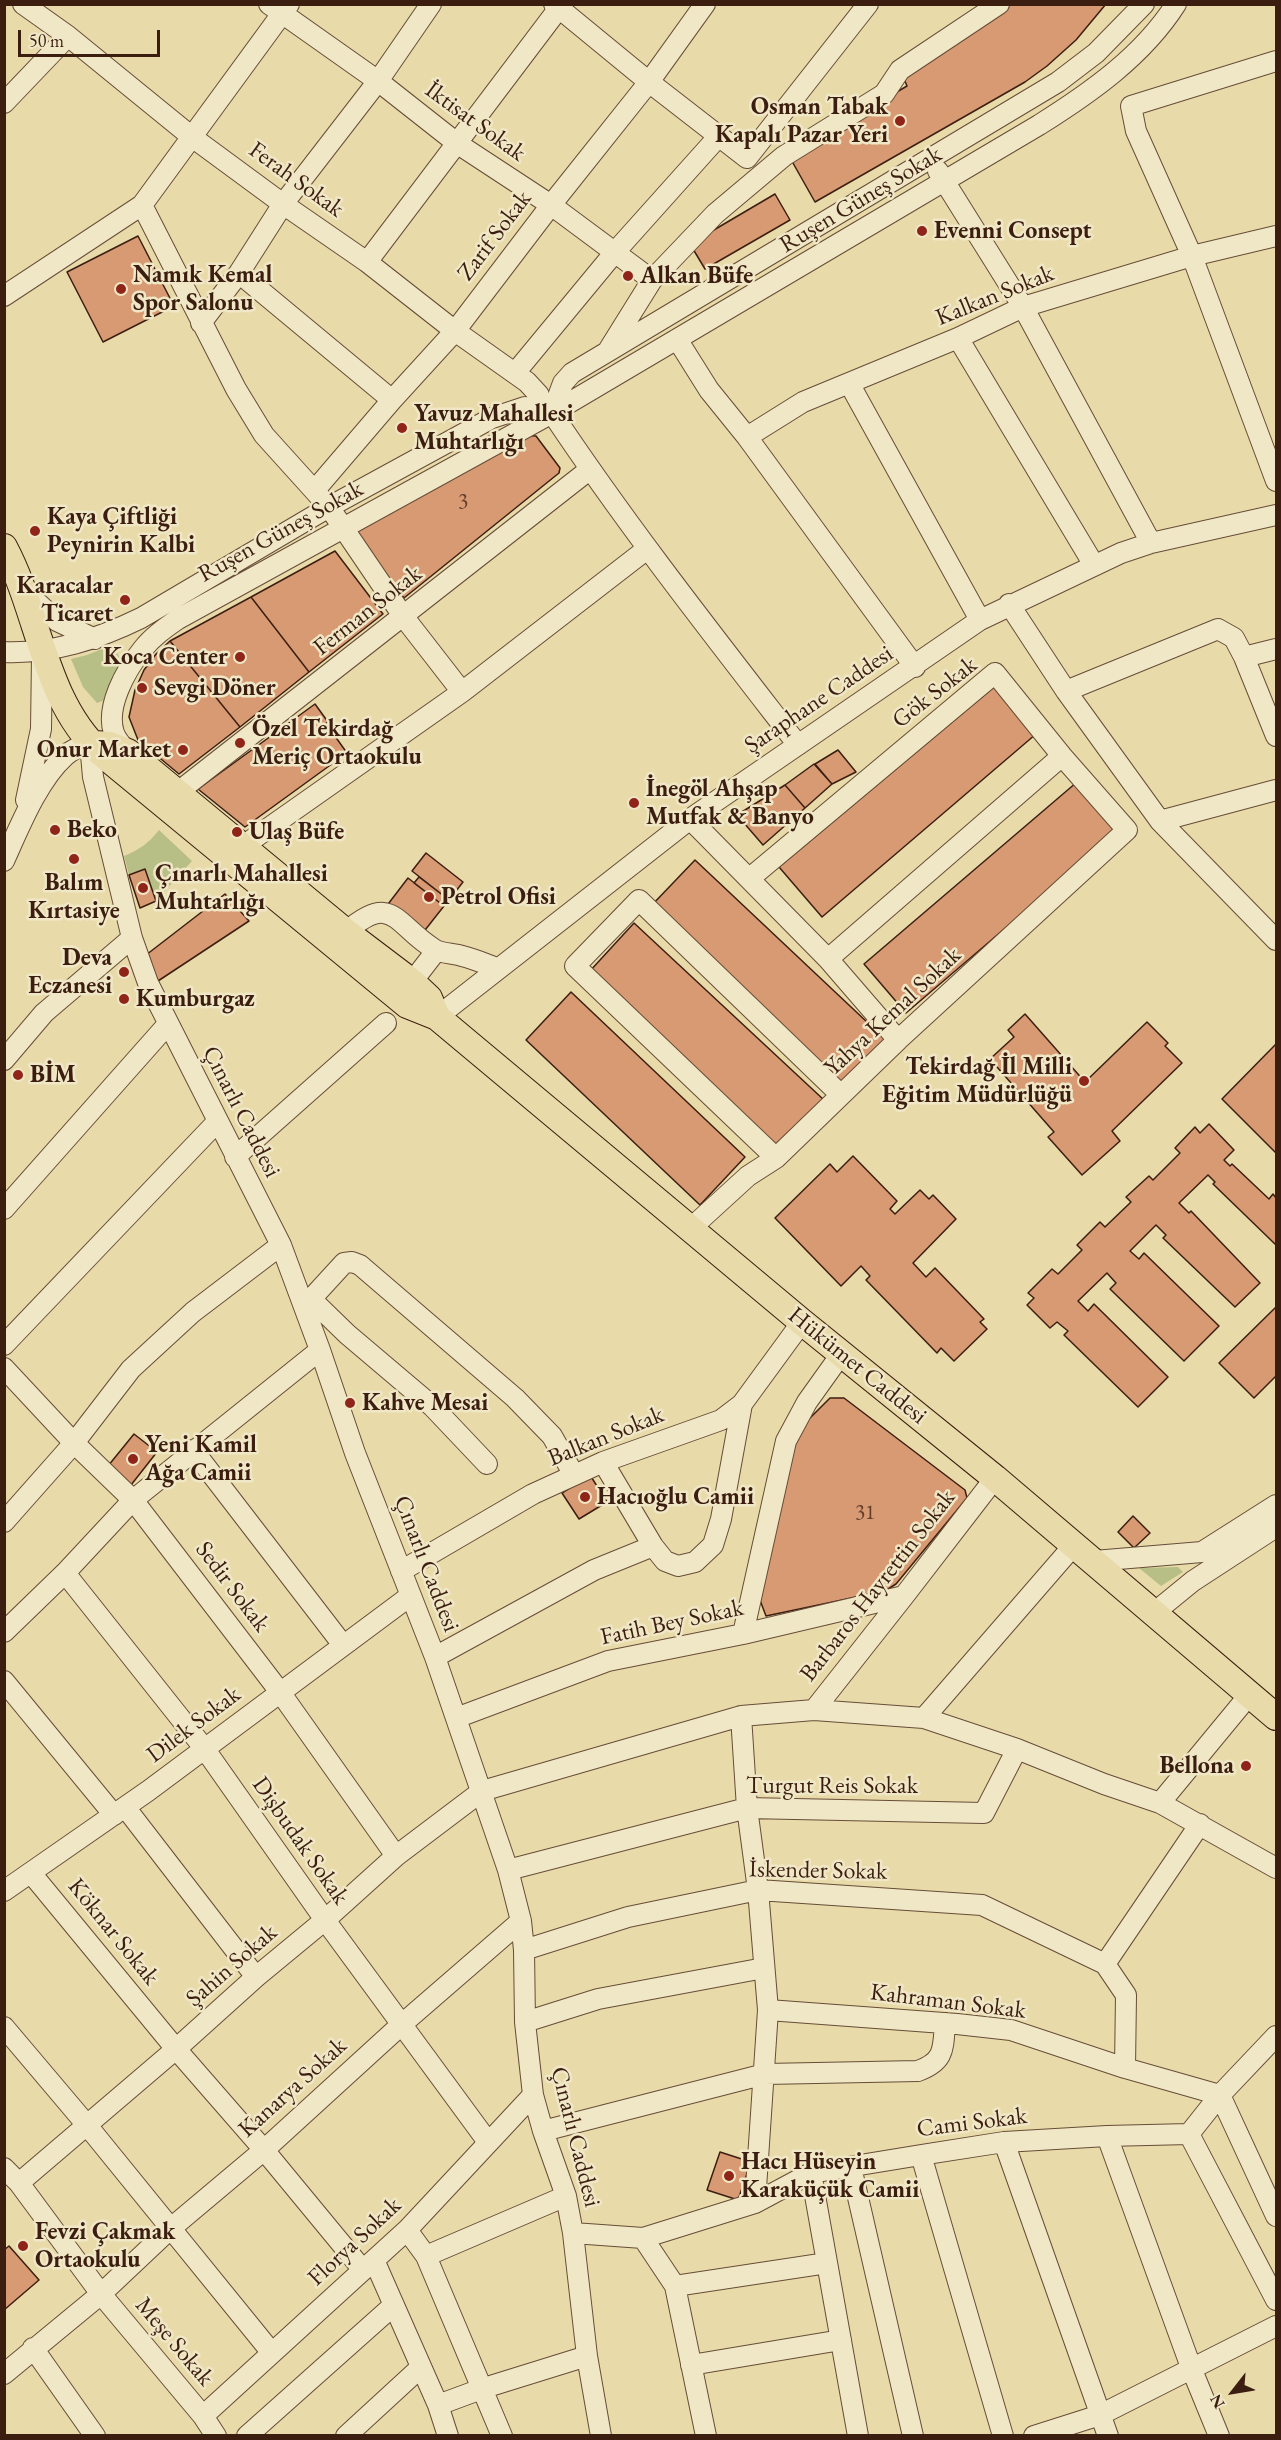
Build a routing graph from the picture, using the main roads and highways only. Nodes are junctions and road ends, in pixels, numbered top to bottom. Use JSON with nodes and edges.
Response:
{"nodes":[{"id":1,"x":4,"y":547,"type":"edge"},
{"id":2,"x":90,"y":743,"type":"junction"},
{"id":3,"x":340,"y":938,"type":"junction"},
{"id":4,"x":436,"y":1017,"type":"junction"},
{"id":5,"x":1276,"y":1717,"type":"edge"}],
"edges":[{"from":1,"to":2,"type":"main road","name":"Hükümet Caddesi"},
{"from":2,"to":3,"type":"main road","name":"Hükümet Caddesi"},
{"from":2,"to":3,"type":"main road","name":"Hükümet Caddesi"},
{"from":3,"to":4,"type":"main road","name":"Hükümet Caddesi"},
{"from":3,"to":4,"type":"main road","name":"Hükümet Caddesi"},
{"from":4,"to":5,"type":"main road","name":"Hükümet Caddesi"}]}
